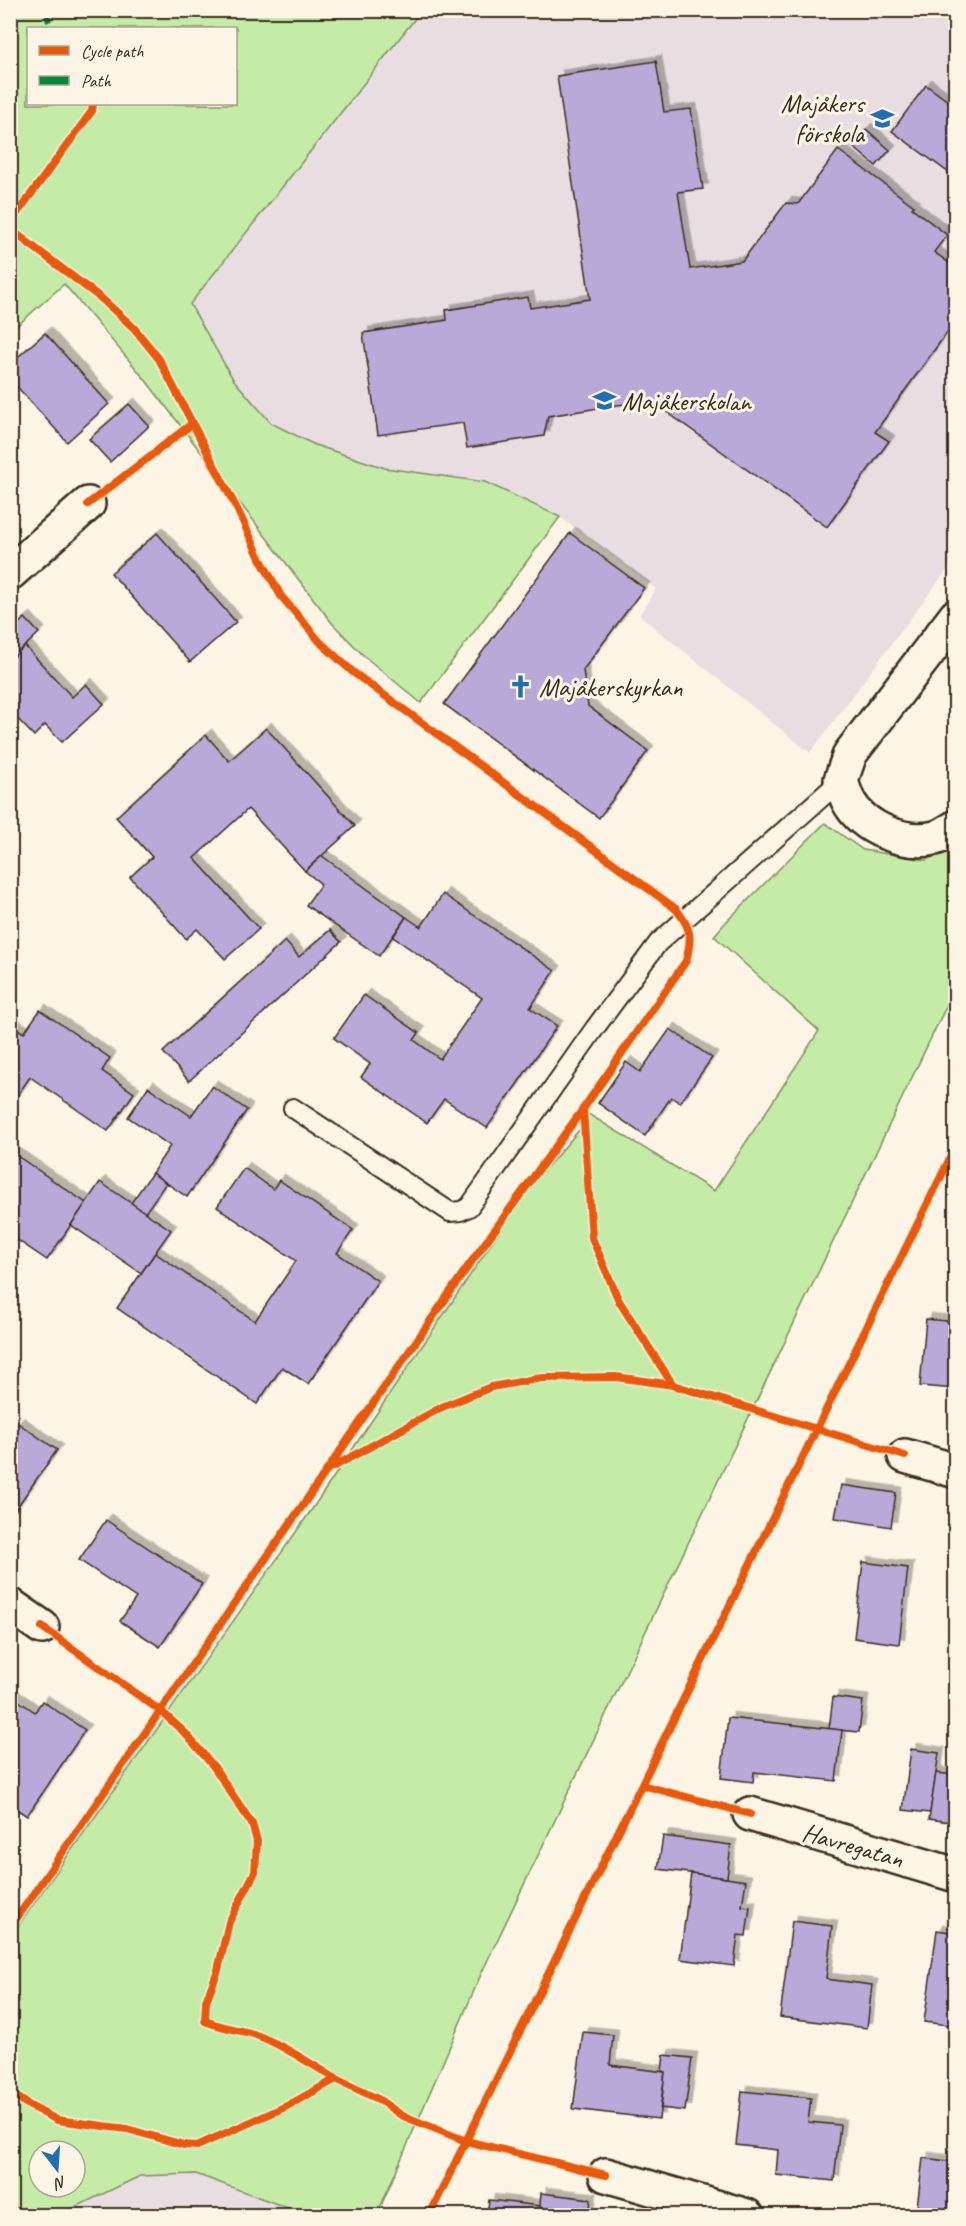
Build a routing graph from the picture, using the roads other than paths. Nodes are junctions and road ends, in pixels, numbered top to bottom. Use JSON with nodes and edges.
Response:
{"nodes":[{"id":1,"x":88,"y":504,"type":"dead end"},
{"id":2,"x":10,"y":573,"type":"edge"},
{"id":3,"x":956,"y":616,"type":"edge"},
{"id":4,"x":840,"y":780,"type":"junction"},
{"id":5,"x":956,"y":827,"type":"edge"},
{"id":6,"x":293,"y":1108,"type":"dead end"},
{"id":7,"x":905,"y":1456,"type":"dead end"},
{"id":8,"x":956,"y":1471,"type":"edge"},
{"id":9,"x":10,"y":1605,"type":"edge"},
{"id":10,"x":42,"y":1627,"type":"dead end"},
{"id":11,"x":750,"y":1814,"type":"dead end"},
{"id":12,"x":956,"y":1875,"type":"edge"},
{"id":13,"x":606,"y":2175,"type":"dead end"},
{"id":14,"x":747,"y":2216,"type":"edge"}],
"edges":[{"from":1,"to":2,"type":"street"},
{"from":3,"to":4,"type":"street"},
{"from":4,"to":5,"type":"street"},
{"from":4,"to":6,"type":"lane"},
{"from":7,"to":8,"type":"street"},
{"from":9,"to":10,"type":"street"},
{"from":11,"to":12,"type":"street","name":"Havregatan"},
{"from":13,"to":14,"type":"street"}]}
